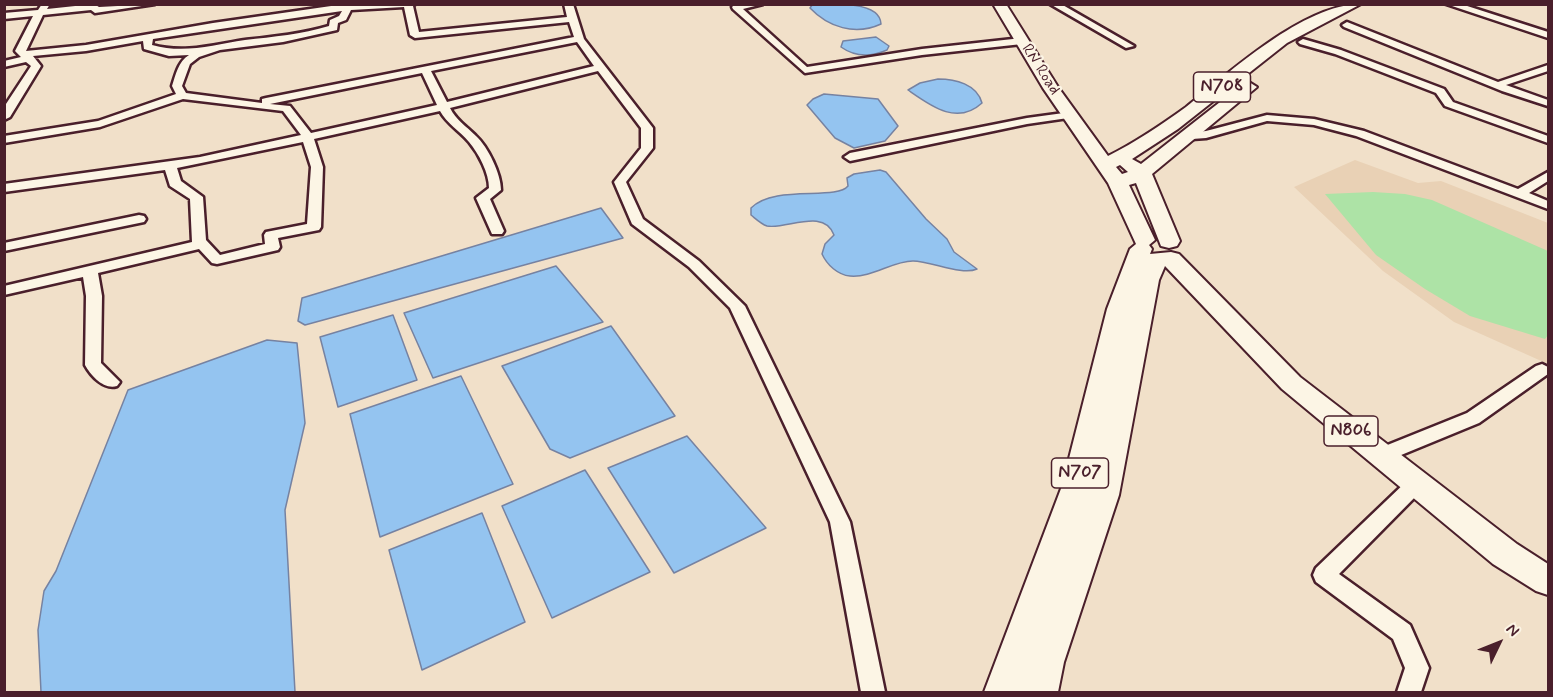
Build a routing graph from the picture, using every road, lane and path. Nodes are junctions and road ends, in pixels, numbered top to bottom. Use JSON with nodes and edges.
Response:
{"nodes":[{"id":1,"x":151,"y":4,"type":"edge"},
{"id":2,"x":759,"y":4,"type":"edge"},
{"id":3,"x":999,"y":4,"type":"edge"},
{"id":4,"x":1054,"y":4,"type":"edge"},
{"id":5,"x":1450,"y":4,"type":"edge"},
{"id":6,"x":410,"y":5,"type":"edge"},
{"id":7,"x":349,"y":6,"type":"edge"},
{"id":8,"x":734,"y":6,"type":"edge"},
{"id":9,"x":43,"y":8,"type":"edge"},
{"id":10,"x":570,"y":12,"type":"edge"},
{"id":11,"x":1348,"y":14,"type":"edge"},
{"id":12,"x":4,"y":16,"type":"edge"},
{"id":13,"x":1548,"y":35,"type":"edge"},
{"id":14,"x":149,"y":37,"type":"junction"},
{"id":15,"x":579,"y":39,"type":"junction"},
{"id":16,"x":1022,"y":41,"type":"junction"},
{"id":17,"x":1303,"y":42,"type":"junction"},
{"id":18,"x":1129,"y":46,"type":"dead end"},
{"id":19,"x":208,"y":51,"type":"junction"},
{"id":20,"x":26,"y":56,"type":"junction"},
{"id":21,"x":1278,"y":63,"type":"dead end"},
{"id":22,"x":4,"y":64,"type":"edge"},
{"id":23,"x":602,"y":67,"type":"junction"},
{"id":24,"x":1548,"y":68,"type":"edge"},
{"id":25,"x":425,"y":70,"type":"junction"},
{"id":26,"x":1260,"y":78,"type":"dead end"},
{"id":27,"x":1503,"y":83,"type":"dead end"},
{"id":28,"x":182,"y":96,"type":"junction"},
{"id":29,"x":1548,"y":104,"type":"edge"},
{"id":30,"x":245,"y":105,"type":"junction"},
{"id":31,"x":442,"y":106,"type":"junction"},
{"id":32,"x":1071,"y":115,"type":"junction"},
{"id":33,"x":4,"y":117,"type":"edge"},
{"id":34,"x":1192,"y":135,"type":"junction"},
{"id":35,"x":308,"y":137,"type":"junction"},
{"id":36,"x":4,"y":140,"type":"edge"},
{"id":37,"x":1548,"y":140,"type":"edge"},
{"id":38,"x":850,"y":157,"type":"dead end"},
{"id":39,"x":1113,"y":162,"type":"junction"},
{"id":40,"x":170,"y":165,"type":"junction"},
{"id":41,"x":1142,"y":173,"type":"junction"},
{"id":42,"x":1548,"y":176,"type":"edge"},
{"id":43,"x":1118,"y":183,"type":"junction"},
{"id":44,"x":4,"y":188,"type":"edge"},
{"id":45,"x":1519,"y":194,"type":"junction"},
{"id":46,"x":1548,"y":205,"type":"edge"},
{"id":47,"x":139,"y":219,"type":"dead end"},
{"id":48,"x":497,"y":231,"type":"dead end"},
{"id":49,"x":201,"y":244,"type":"junction"},
{"id":50,"x":4,"y":247,"type":"edge"},
{"id":51,"x":1156,"y":250,"type":"junction"},
{"id":52,"x":90,"y":271,"type":"junction"},
{"id":53,"x":4,"y":291,"type":"edge"},
{"id":54,"x":1542,"y":370,"type":"dead end"},
{"id":55,"x":111,"y":382,"type":"dead end"},
{"id":56,"x":1382,"y":455,"type":"junction"},
{"id":57,"x":1416,"y":484,"type":"junction"},
{"id":58,"x":1548,"y":581,"type":"edge"},
{"id":59,"x":873,"y":693,"type":"edge"},
{"id":60,"x":1003,"y":693,"type":"edge"},
{"id":61,"x":1039,"y":693,"type":"edge"},
{"id":62,"x":1409,"y":693,"type":"edge"}],
"edges":[{"from":1,"to":9,"type":"street"},
{"from":2,"to":8,"type":"street"},
{"from":3,"to":16,"type":"highway","name":"RN Road"},
{"from":4,"to":18,"type":"street"},
{"from":5,"to":13,"type":"street"},
{"from":6,"to":7,"type":"street"},
{"from":6,"to":10,"type":"street"},
{"from":7,"to":14,"type":"street"},
{"from":7,"to":19,"type":"street"},
{"from":8,"to":16,"type":"street"},
{"from":9,"to":12,"type":"street"},
{"from":9,"to":20,"type":"street"},
{"from":10,"to":15,"type":"street"},
{"from":11,"to":17,"type":"highway","number":"N708"},
{"from":11,"to":29,"type":"street"},
{"from":11,"to":39,"type":"highway","number":"N708"},
{"from":14,"to":19,"type":"street"},
{"from":14,"to":20,"type":"street"},
{"from":15,"to":23,"type":"street"},
{"from":15,"to":25,"type":"street"},
{"from":16,"to":32,"type":"highway","name":"RN Road"},
{"from":17,"to":21,"type":"highway","number":"N708"},
{"from":17,"to":37,"type":"street"},
{"from":19,"to":28,"type":"street"},
{"from":20,"to":22,"type":"street"},
{"from":20,"to":33,"type":"street"},
{"from":23,"to":31,"type":"street"},
{"from":23,"to":59,"type":"street"},
{"from":24,"to":27,"type":"street"},
{"from":25,"to":30,"type":"street"},
{"from":25,"to":31,"type":"street"},
{"from":26,"to":34,"type":"highway","number":"N708"},
{"from":28,"to":30,"type":"street"},
{"from":28,"to":36,"type":"street"},
{"from":30,"to":35,"type":"street"},
{"from":31,"to":35,"type":"street"},
{"from":31,"to":48,"type":"street"},
{"from":32,"to":38,"type":"street"},
{"from":32,"to":39,"type":"highway","name":"RN Road"},
{"from":34,"to":41,"type":"highway","number":"N708"},
{"from":34,"to":45,"type":"street"},
{"from":35,"to":40,"type":"street"},
{"from":35,"to":49,"type":"street"},
{"from":39,"to":41,"type":"highway"},
{"from":39,"to":43,"type":"highway","name":"RN Road"},
{"from":40,"to":44,"type":"street"},
{"from":40,"to":49,"type":"street"},
{"from":41,"to":43,"type":"highway","number":"N708"},
{"from":41,"to":51,"type":"highway"},
{"from":42,"to":45,"type":"street"},
{"from":43,"to":51,"type":"highway","name":"RN Road"},
{"from":45,"to":46,"type":"street"},
{"from":47,"to":50,"type":"street"},
{"from":49,"to":52,"type":"street"},
{"from":51,"to":56,"type":"highway","number":"N806"},
{"from":51,"to":60,"type":"highway","number":"N707"},
{"from":51,"to":61,"type":"highway","number":"N707"},
{"from":52,"to":53,"type":"street"},
{"from":52,"to":55,"type":"street"},
{"from":54,"to":56,"type":"street"},
{"from":56,"to":57,"type":"highway","number":"N806"},
{"from":57,"to":58,"type":"highway","number":"N806"},
{"from":57,"to":62,"type":"street"}]}
